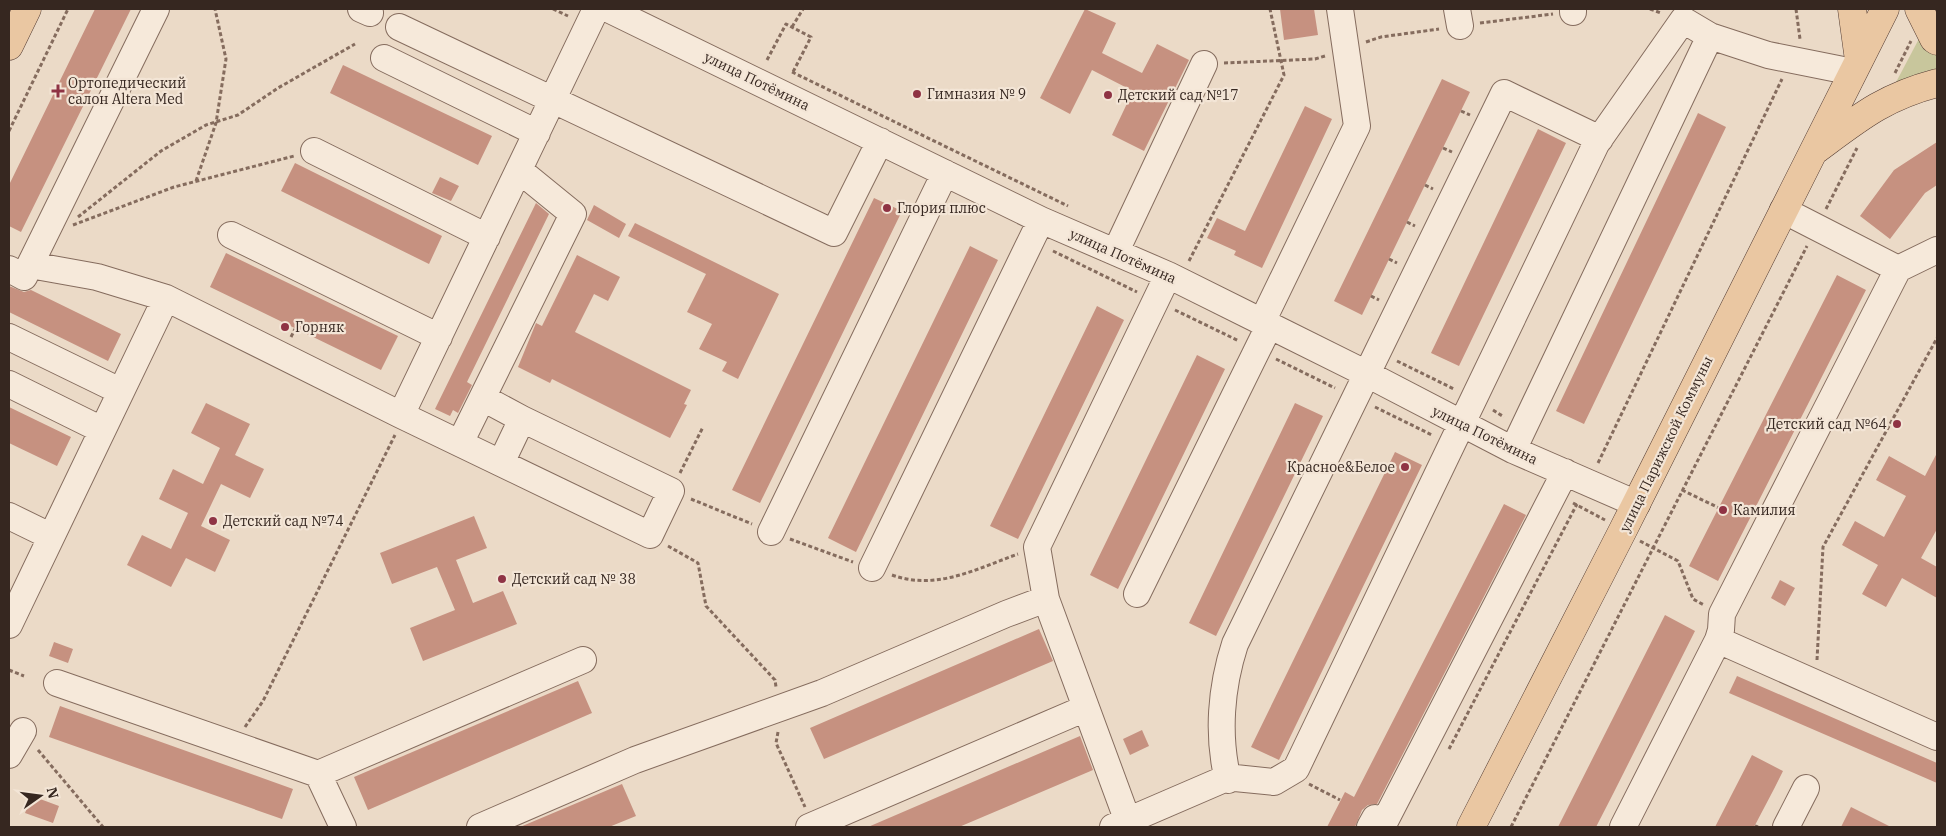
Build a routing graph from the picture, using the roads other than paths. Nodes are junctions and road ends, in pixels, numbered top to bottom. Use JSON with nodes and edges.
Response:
{"nodes":[{"id":1,"x":27,"y":9,"type":"edge"},
{"id":2,"x":156,"y":9,"type":"edge"},
{"id":3,"x":596,"y":9,"type":"edge"},
{"id":4,"x":608,"y":9,"type":"edge"},
{"id":5,"x":1340,"y":9,"type":"edge"},
{"id":6,"x":1852,"y":9,"type":"edge"},
{"id":7,"x":1885,"y":9,"type":"edge"},
{"id":8,"x":1683,"y":14,"type":"edge"},
{"id":9,"x":399,"y":27,"type":"dead end"},
{"id":10,"x":1710,"y":36,"type":"junction"},
{"id":11,"x":9,"y":46,"type":"edge"},
{"id":12,"x":384,"y":58,"type":"dead end"},
{"id":13,"x":1204,"y":64,"type":"road end"},
{"id":14,"x":1856,"y":66,"type":"junction"},
{"id":15,"x":1937,"y":83,"type":"edge"},
{"id":16,"x":553,"y":99,"type":"junction"},
{"id":17,"x":537,"y":133,"type":"junction"},
{"id":18,"x":1600,"y":139,"type":"junction"},
{"id":19,"x":880,"y":141,"type":"junction"},
{"id":20,"x":314,"y":151,"type":"road end"},
{"id":21,"x":1812,"y":153,"type":"junction"},
{"id":22,"x":519,"y":170,"type":"junction"},
{"id":23,"x":945,"y":173,"type":"junction"},
{"id":24,"x":1783,"y":210,"type":"junction"},
{"id":25,"x":1042,"y":220,"type":"junction"},
{"id":26,"x":231,"y":235,"type":"dead end"},
{"id":27,"x":487,"y":237,"type":"junction"},
{"id":28,"x":1937,"y":250,"type":"edge"},
{"id":29,"x":1116,"y":251,"type":"junction"},
{"id":30,"x":19,"y":267,"type":"edge"},
{"id":31,"x":1898,"y":269,"type":"junction"},
{"id":32,"x":1178,"y":270,"type":"junction"},
{"id":33,"x":166,"y":298,"type":"junction"},
{"id":34,"x":1265,"y":324,"type":"junction"},
{"id":35,"x":9,"y":337,"type":"edge"},
{"id":36,"x":439,"y":337,"type":"junction"},
{"id":37,"x":1366,"y":374,"type":"junction"},
{"id":38,"x":9,"y":384,"type":"edge"},
{"id":39,"x":120,"y":391,"type":"junction"},
{"id":40,"x":483,"y":398,"type":"junction"},
{"id":41,"x":401,"y":415,"type":"junction"},
{"id":42,"x":522,"y":419,"type":"junction"},
{"id":43,"x":1462,"y":426,"type":"junction"},
{"id":44,"x":102,"y":430,"type":"junction"},
{"id":45,"x":460,"y":443,"type":"junction"},
{"id":46,"x":1513,"y":450,"type":"junction"},
{"id":47,"x":501,"y":463,"type":"junction"},
{"id":48,"x":1565,"y":472,"type":"junction"},
{"id":49,"x":1636,"y":504,"type":"junction"},
{"id":50,"x":9,"y":516,"type":"edge"},
{"id":51,"x":771,"y":532,"type":"road end"},
{"id":52,"x":50,"y":536,"type":"junction"},
{"id":53,"x":872,"y":568,"type":"road end"},
{"id":54,"x":1137,"y":594,"type":"dead end"},
{"id":55,"x":1046,"y":599,"type":"junction"},
{"id":56,"x":9,"y":625,"type":"edge"},
{"id":57,"x":1718,"y":640,"type":"junction"},
{"id":58,"x":583,"y":660,"type":"dead end"},
{"id":59,"x":58,"y":683,"type":"dead end"},
{"id":60,"x":1086,"y":708,"type":"junction"},
{"id":61,"x":1937,"y":737,"type":"edge"},
{"id":62,"x":31,"y":738,"type":"road end"},
{"id":63,"x":9,"y":755,"type":"edge"},
{"id":64,"x":318,"y":774,"type":"junction"},
{"id":65,"x":1228,"y":780,"type":"junction"},
{"id":66,"x":1806,"y":788,"type":"dead end"},
{"id":67,"x":1124,"y":825,"type":"edge"},
{"id":68,"x":811,"y":826,"type":"edge"},
{"id":69,"x":1382,"y":826,"type":"edge"},
{"id":70,"x":343,"y":827,"type":"edge"},
{"id":71,"x":480,"y":827,"type":"edge"},
{"id":72,"x":1471,"y":827,"type":"edge"},
{"id":73,"x":1623,"y":827,"type":"edge"},
{"id":74,"x":1786,"y":827,"type":"edge"}],
"edges":[{"from":1,"to":11,"type":"main road"},
{"from":2,"to":30,"type":"street"},
{"from":3,"to":16,"type":"street"},
{"from":4,"to":19,"type":"street","name":"улица Потёмина"},
{"from":5,"to":34,"type":"street"},
{"from":6,"to":14,"type":"main road"},
{"from":7,"to":14,"type":"main road","name":"улица Парижской Коммуны"},
{"from":8,"to":10,"type":"street"},
{"from":8,"to":18,"type":"street"},
{"from":9,"to":16,"type":"street"},
{"from":10,"to":14,"type":"street"},
{"from":10,"to":46,"type":"street"},
{"from":12,"to":17,"type":"street"},
{"from":13,"to":29,"type":"street"},
{"from":14,"to":21,"type":"main road","name":"улица Парижской Коммуны"},
{"from":15,"to":21,"type":"main road"},
{"from":16,"to":17,"type":"street"},
{"from":16,"to":19,"type":"street"},
{"from":17,"to":22,"type":"street"},
{"from":18,"to":37,"type":"street"},
{"from":18,"to":43,"type":"street"},
{"from":19,"to":23,"type":"street","name":"улица Потёмина"},
{"from":20,"to":27,"type":"street"},
{"from":21,"to":24,"type":"main road","name":"улица Парижской Коммуны"},
{"from":22,"to":27,"type":"street"},
{"from":22,"to":40,"type":"street"},
{"from":23,"to":25,"type":"street","name":"улица Потёмина"},
{"from":23,"to":51,"type":"street"},
{"from":24,"to":31,"type":"street"},
{"from":24,"to":49,"type":"main road","name":"улица Парижской Коммуны"},
{"from":25,"to":29,"type":"street","name":"улица Потёмина"},
{"from":25,"to":53,"type":"street"},
{"from":26,"to":36,"type":"street"},
{"from":27,"to":36,"type":"street"},
{"from":28,"to":31,"type":"street"},
{"from":29,"to":32,"type":"street","name":"улица Потёмина"},
{"from":30,"to":33,"type":"street"},
{"from":31,"to":57,"type":"street"},
{"from":32,"to":34,"type":"street","name":"улица Потёмина"},
{"from":32,"to":55,"type":"street"},
{"from":33,"to":39,"type":"street"},
{"from":33,"to":41,"type":"street"},
{"from":34,"to":37,"type":"street","name":"улица Потёмина"},
{"from":34,"to":54,"type":"street"},
{"from":35,"to":39,"type":"street"},
{"from":36,"to":41,"type":"street"},
{"from":37,"to":43,"type":"street","name":"улица Потёмина"},
{"from":37,"to":65,"type":"street"},
{"from":38,"to":44,"type":"street"},
{"from":39,"to":44,"type":"street"},
{"from":40,"to":42,"type":"street"},
{"from":40,"to":45,"type":"street"},
{"from":41,"to":45,"type":"street"},
{"from":42,"to":47,"type":"street"},
{"from":42,"to":47,"type":"street"},
{"from":43,"to":46,"type":"street","name":"улица Потёмина"},
{"from":43,"to":65,"type":"street"},
{"from":44,"to":52,"type":"street"},
{"from":45,"to":47,"type":"street"},
{"from":46,"to":48,"type":"street","name":"улица Потёмина"},
{"from":48,"to":49,"type":"street","name":"улица Потёмина"},
{"from":48,"to":69,"type":"street"},
{"from":49,"to":72,"type":"main road","name":"улица Парижской Коммуны"},
{"from":50,"to":52,"type":"street"},
{"from":52,"to":56,"type":"street"},
{"from":55,"to":60,"type":"street"},
{"from":55,"to":71,"type":"street"},
{"from":57,"to":61,"type":"street"},
{"from":57,"to":73,"type":"street"},
{"from":58,"to":64,"type":"street"},
{"from":59,"to":64,"type":"street"},
{"from":60,"to":67,"type":"street"},
{"from":60,"to":68,"type":"street"},
{"from":62,"to":63,"type":"street"},
{"from":64,"to":70,"type":"street"},
{"from":65,"to":67,"type":"street"},
{"from":66,"to":74,"type":"street"}]}
